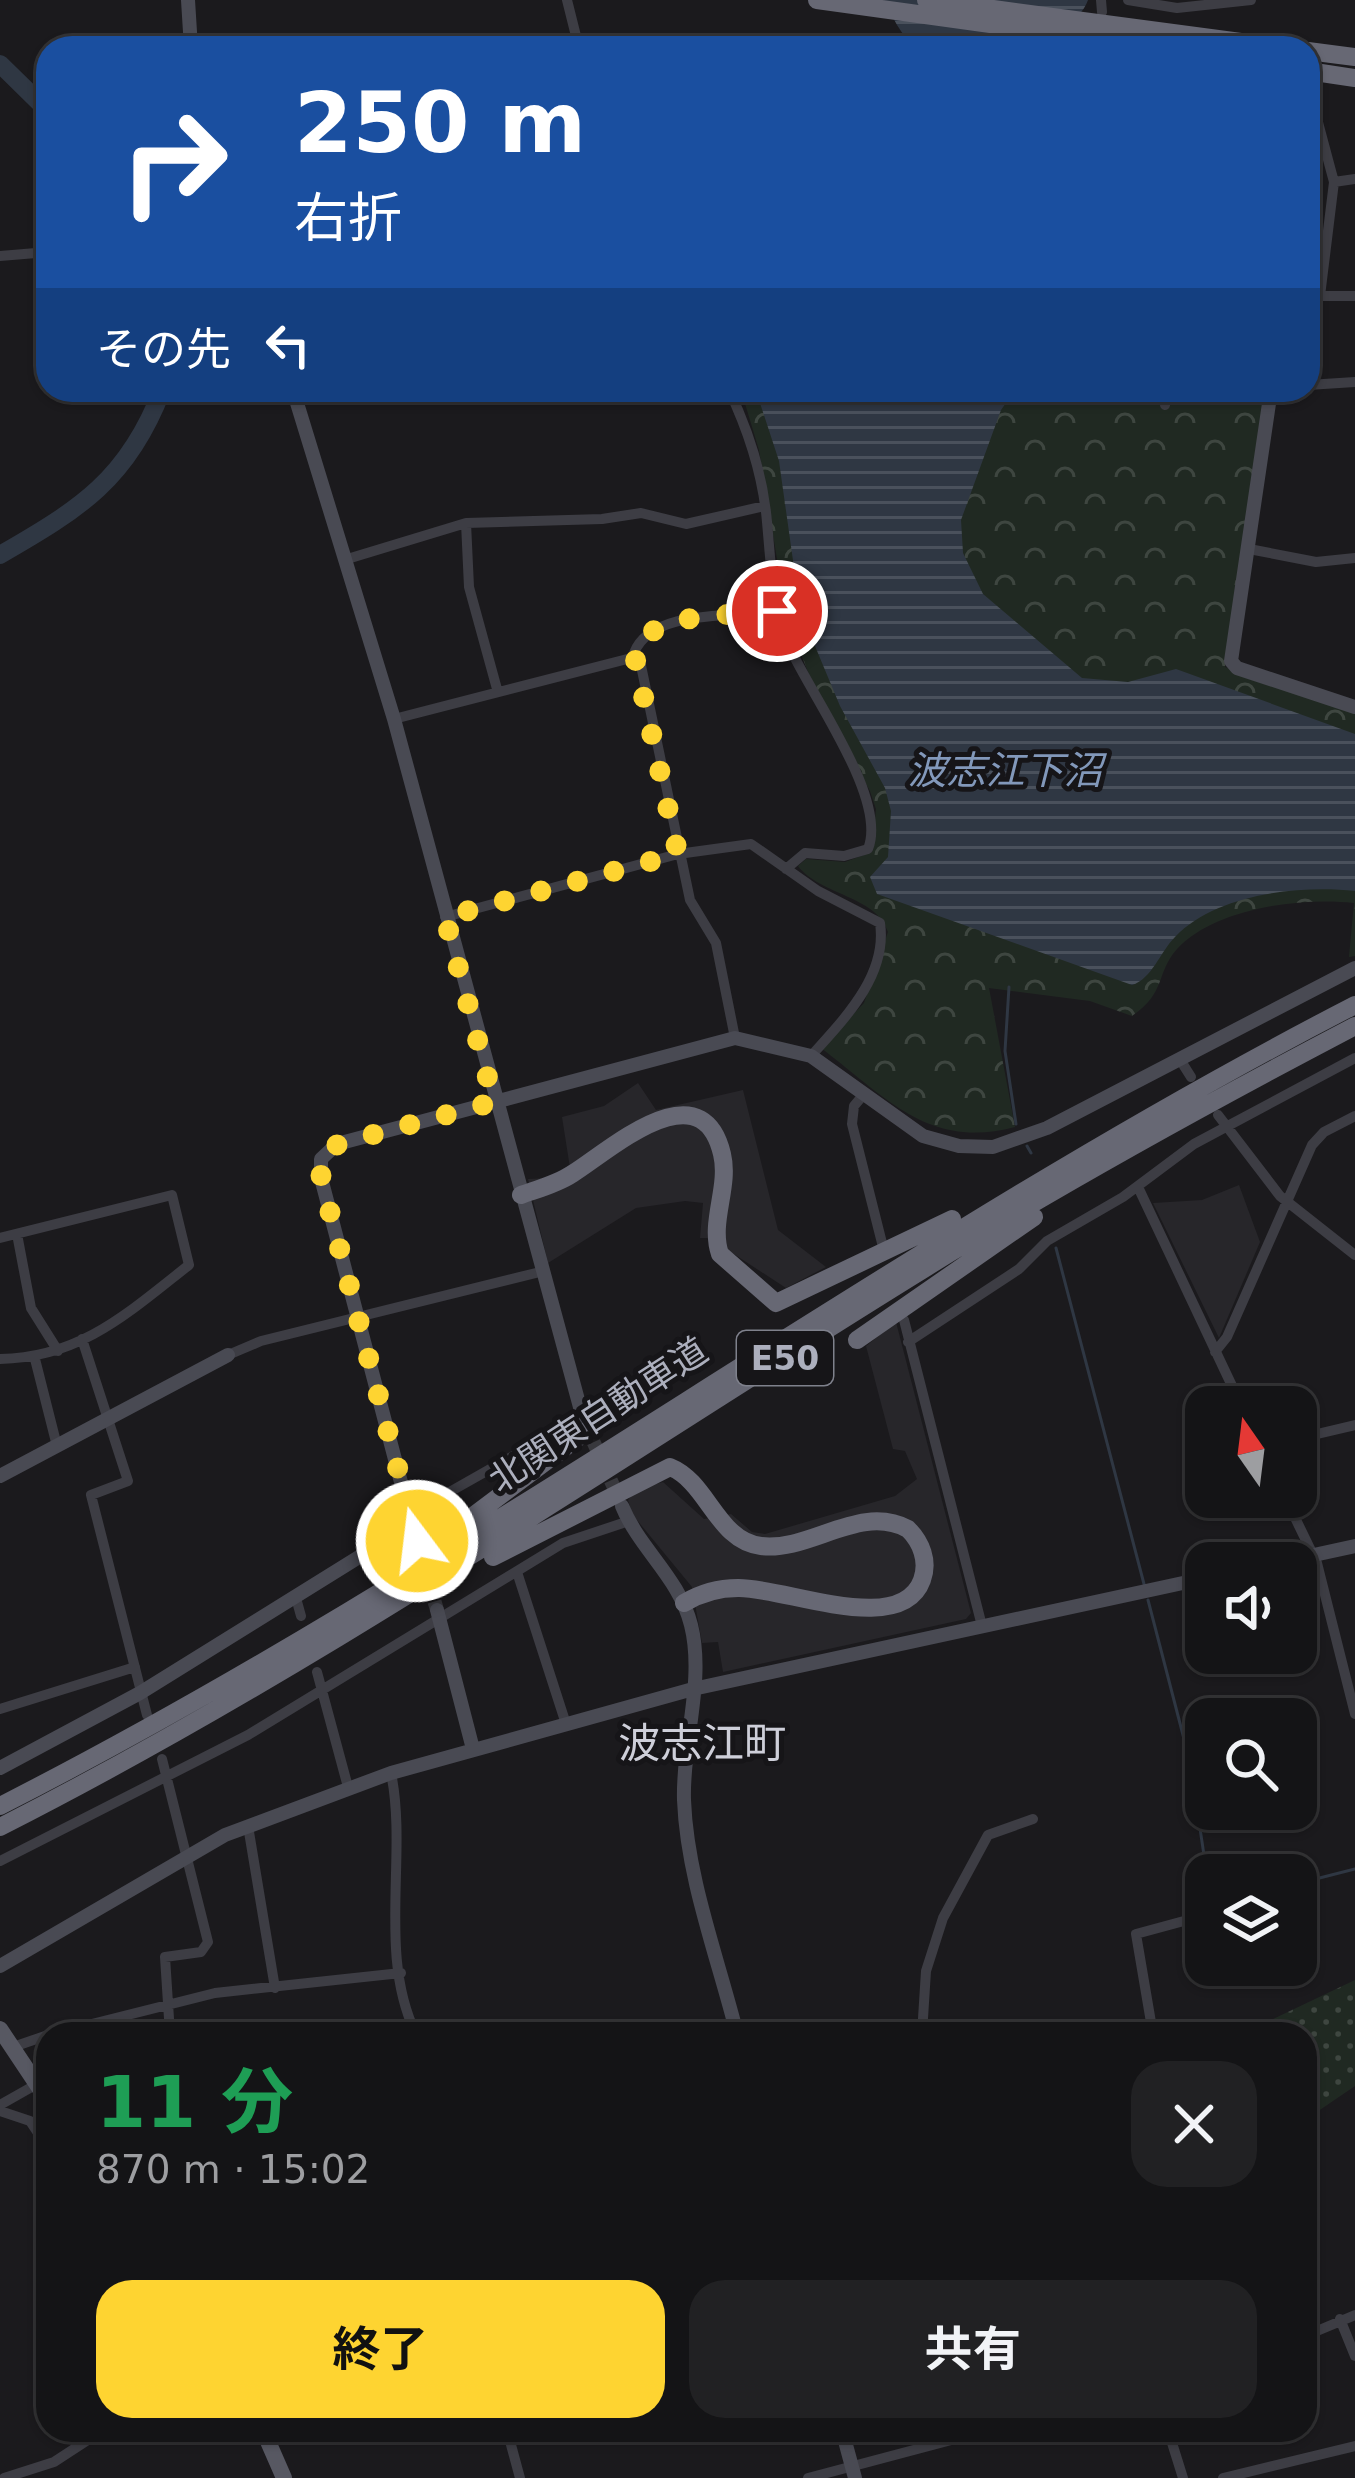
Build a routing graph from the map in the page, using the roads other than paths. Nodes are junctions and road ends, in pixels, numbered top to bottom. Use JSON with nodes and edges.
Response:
{"nodes":[{"id":1,"x":188,"y":0,"type":"edge"},
{"id":2,"x":567,"y":0,"type":"edge"},
{"id":3,"x":817,"y":0,"type":"edge"},
{"id":4,"x":926,"y":0,"type":"edge"},
{"id":5,"x":1128,"y":0,"type":"edge"},
{"id":6,"x":1251,"y":0,"type":"edge"},
{"id":7,"x":1096,"y":18,"type":"edge"},
{"id":8,"x":190,"y":36,"type":"edge"},
{"id":9,"x":576,"y":36,"type":"edge"},
{"id":10,"x":1136,"y":36,"type":"edge"},
{"id":11,"x":1211,"y":36,"type":"edge"},
{"id":12,"x":1320,"y":53,"type":"edge"},
{"id":13,"x":1355,"y":57,"type":"edge"},
{"id":14,"x":1320,"y":72,"type":"edge"},
{"id":15,"x":1355,"y":77,"type":"edge"},
{"id":16,"x":1320,"y":130,"type":"edge"},
{"id":17,"x":1355,"y":179,"type":"edge"},
{"id":18,"x":1334,"y":182,"type":"junction"},
{"id":19,"x":36,"y":253,"type":"edge"},
{"id":20,"x":0,"y":256,"type":"edge"},
{"id":21,"x":1320,"y":262,"type":"edge"},
{"id":22,"x":1320,"y":296,"type":"edge"},
{"id":23,"x":1355,"y":296,"type":"edge"},
{"id":24,"x":1355,"y":382,"type":"edge"},
{"id":25,"x":1320,"y":384,"type":"edge"},
{"id":26,"x":297,"y":402,"type":"edge"},
{"id":27,"x":734,"y":402,"type":"edge"},
{"id":28,"x":1165,"y":402,"type":"edge"},
{"id":29,"x":1269,"y":402,"type":"edge"},
{"id":30,"x":1165,"y":405,"type":"dead end"},
{"id":31,"x":765,"y":506,"type":"junction"},
{"id":32,"x":466,"y":524,"type":"junction"},
{"id":33,"x":1249,"y":549,"type":"junction"},
{"id":34,"x":1355,"y":558,"type":"edge"},
{"id":35,"x":344,"y":560,"type":"junction"},
{"id":36,"x":777,"y":611,"type":"junction"},
{"id":37,"x":634,"y":653,"type":"junction"},
{"id":38,"x":497,"y":689,"type":"junction"},
{"id":39,"x":1355,"y":707,"type":"edge"},
{"id":40,"x":394,"y":719,"type":"junction"},
{"id":41,"x":678,"y":854,"type":"junction"},
{"id":42,"x":786,"y":869,"type":"junction"},
{"id":43,"x":445,"y":917,"type":"junction"},
{"id":44,"x":1355,"y":968,"type":"edge"},
{"id":45,"x":1355,"y":1005,"type":"edge"},
{"id":46,"x":1355,"y":1026,"type":"edge"},
{"id":47,"x":736,"y":1038,"type":"junction"},
{"id":48,"x":811,"y":1055,"type":"junction"},
{"id":49,"x":1179,"y":1058,"type":"junction"},
{"id":50,"x":1355,"y":1058,"type":"edge"},
{"id":51,"x":1192,"y":1077,"type":"dead end"},
{"id":52,"x":864,"y":1094,"type":"junction"},
{"id":53,"x":494,"y":1102,"type":"junction"},
{"id":54,"x":1193,"y":1112,"type":"junction"},
{"id":55,"x":1218,"y":1115,"type":"dead end"},
{"id":56,"x":1355,"y":1116,"type":"edge"},
{"id":57,"x":1229,"y":1130,"type":"junction"},
{"id":58,"x":1080,"y":1155,"type":"junction"},
{"id":59,"x":1138,"y":1187,"type":"junction"},
{"id":60,"x":521,"y":1195,"type":"junction"},
{"id":61,"x":1287,"y":1203,"type":"junction"},
{"id":62,"x":17,"y":1234,"type":"junction"},
{"id":63,"x":0,"y":1238,"type":"edge"},
{"id":64,"x":882,"y":1243,"type":"dead end"},
{"id":65,"x":708,"y":1249,"type":"dead end"},
{"id":66,"x":1355,"y":1255,"type":"edge"},
{"id":67,"x":540,"y":1272,"type":"junction"},
{"id":68,"x":359,"y":1317,"type":"junction"},
{"id":69,"x":904,"y":1320,"type":"dead end"},
{"id":70,"x":82,"y":1339,"type":"junction"},
{"id":71,"x":857,"y":1340,"type":"dead end"},
{"id":72,"x":908,"y":1342,"type":"junction"},
{"id":73,"x":58,"y":1351,"type":"junction"},
{"id":74,"x":1216,"y":1352,"type":"junction"},
{"id":75,"x":228,"y":1354,"type":"joint"},
{"id":76,"x":0,"y":1359,"type":"edge"},
{"id":77,"x":35,"y":1359,"type":"junction"},
{"id":78,"x":1232,"y":1386,"type":"edge"},
{"id":79,"x":612,"y":1412,"type":"dead end"},
{"id":80,"x":583,"y":1419,"type":"joint"},
{"id":81,"x":111,"y":1422,"type":"junction"},
{"id":82,"x":1355,"y":1425,"type":"edge"},
{"id":83,"x":1317,"y":1434,"type":"edge"},
{"id":84,"x":57,"y":1446,"type":"junction"},
{"id":85,"x":0,"y":1476,"type":"edge"},
{"id":86,"x":446,"y":1494,"type":"dead end"},
{"id":87,"x":622,"y":1506,"type":"tunnel mouth"},
{"id":88,"x":723,"y":1506,"type":"dead end"},
{"id":89,"x":629,"y":1521,"type":"junction"},
{"id":90,"x":412,"y":1524,"type":"junction"},
{"id":91,"x":417,"y":1541,"type":"tunnel mouth"},
{"id":92,"x":1355,"y":1546,"type":"edge"},
{"id":93,"x":1317,"y":1554,"type":"edge"},
{"id":94,"x":1317,"y":1567,"type":"edge"},
{"id":95,"x":517,"y":1572,"type":"junction"},
{"id":96,"x":1185,"y":1582,"type":"edge"},
{"id":97,"x":296,"y":1598,"type":"junction"},
{"id":98,"x":683,"y":1603,"type":"junction"},
{"id":99,"x":382,"y":1613,"type":"junction"},
{"id":100,"x":301,"y":1616,"type":"dead end"},
{"id":101,"x":438,"y":1616,"type":"junction"},
{"id":102,"x":982,"y":1626,"type":"junction"},
{"id":103,"x":272,"y":1658,"type":"junction"},
{"id":104,"x":135,"y":1667,"type":"junction"},
{"id":105,"x":317,"y":1672,"type":"dead end"},
{"id":106,"x":693,"y":1689,"type":"junction"},
{"id":107,"x":320,"y":1691,"type":"junction"},
{"id":108,"x":140,"y":1693,"type":"junction"},
{"id":109,"x":0,"y":1709,"type":"edge"},
{"id":110,"x":1355,"y":1714,"type":"edge"},
{"id":111,"x":146,"y":1715,"type":"dead end"},
{"id":112,"x":566,"y":1724,"type":"junction"},
{"id":113,"x":473,"y":1749,"type":"junction"},
{"id":114,"x":162,"y":1760,"type":"dead end"},
{"id":115,"x":0,"y":1768,"type":"edge"},
{"id":116,"x":391,"y":1773,"type":"junction"},
{"id":117,"x":166,"y":1774,"type":"junction"},
{"id":118,"x":347,"y":1787,"type":"junction"},
{"id":119,"x":0,"y":1806,"type":"edge"},
{"id":120,"x":1033,"y":1819,"type":"dead end"},
{"id":121,"x":248,"y":1826,"type":"junction"},
{"id":122,"x":0,"y":1827,"type":"edge"},
{"id":123,"x":186,"y":1855,"type":"junction"},
{"id":124,"x":0,"y":1862,"type":"edge"},
{"id":125,"x":1185,"y":1921,"type":"edge"},
{"id":126,"x":0,"y":1966,"type":"edge"},
{"id":127,"x":401,"y":1973,"type":"junction"},
{"id":128,"x":275,"y":1988,"type":"junction"},
{"id":129,"x":167,"y":2002,"type":"junction"},
{"id":130,"x":96,"y":2022,"type":"edge"},
{"id":131,"x":169,"y":2022,"type":"edge"},
{"id":132,"x":413,"y":2022,"type":"edge"},
{"id":133,"x":734,"y":2022,"type":"edge"},
{"id":134,"x":923,"y":2022,"type":"edge"},
{"id":135,"x":1151,"y":2022,"type":"edge"},
{"id":136,"x":0,"y":2029,"type":"edge"},
{"id":137,"x":36,"y":2040,"type":"edge"},
{"id":138,"x":13,"y":2047,"type":"junction"},
{"id":139,"x":36,"y":2082,"type":"edge"},
{"id":140,"x":36,"y":2085,"type":"edge"},
{"id":141,"x":0,"y":2108,"type":"edge"},
{"id":142,"x":36,"y":2130,"type":"edge"},
{"id":143,"x":1355,"y":2315,"type":"edge"},
{"id":144,"x":1340,"y":2319,"type":"junction"},
{"id":145,"x":1317,"y":2330,"type":"edge"},
{"id":146,"x":1355,"y":2356,"type":"edge"},
{"id":147,"x":85,"y":2442,"type":"edge"},
{"id":148,"x":268,"y":2442,"type":"edge"},
{"id":149,"x":511,"y":2442,"type":"edge"},
{"id":150,"x":845,"y":2442,"type":"edge"},
{"id":151,"x":950,"y":2442,"type":"edge"},
{"id":152,"x":1172,"y":2442,"type":"edge"},
{"id":153,"x":1355,"y":2446,"type":"edge"},
{"id":154,"x":853,"y":2472,"type":"edge"},
{"id":155,"x":4,"y":2478,"type":"edge"},
{"id":156,"x":284,"y":2478,"type":"edge"},
{"id":157,"x":520,"y":2478,"type":"edge"},
{"id":158,"x":808,"y":2478,"type":"edge"},
{"id":159,"x":1183,"y":2478,"type":"edge"},
{"id":160,"x":1223,"y":2478,"type":"edge"}],
"edges":[{"from":1,"to":8,"type":"street"},
{"from":2,"to":9,"type":"street"},
{"from":3,"to":7,"type":"highway"},
{"from":4,"to":7,"type":"highway"},
{"from":5,"to":6,"type":"street"},
{"from":7,"to":10,"type":"highway"},
{"from":7,"to":11,"type":"highway"},
{"from":12,"to":13,"type":"highway"},
{"from":14,"to":15,"type":"highway"},
{"from":16,"to":18,"type":"street"},
{"from":17,"to":18,"type":"street"},
{"from":18,"to":21,"type":"street"},
{"from":19,"to":20,"type":"street"},
{"from":22,"to":23,"type":"street"},
{"from":24,"to":25,"type":"street"},
{"from":26,"to":35,"type":"street"},
{"from":27,"to":31,"type":"street"},
{"from":28,"to":30,"type":"street"},
{"from":29,"to":33,"type":"street"},
{"from":31,"to":32,"type":"street"},
{"from":31,"to":36,"type":"street"},
{"from":32,"to":35,"type":"street"},
{"from":32,"to":38,"type":"street"},
{"from":33,"to":34,"type":"street"},
{"from":33,"to":39,"type":"street"},
{"from":35,"to":40,"type":"street"},
{"from":36,"to":37,"type":"street"},
{"from":36,"to":42,"type":"street"},
{"from":37,"to":38,"type":"street"},
{"from":37,"to":41,"type":"street"},
{"from":38,"to":40,"type":"street"},
{"from":40,"to":43,"type":"street"},
{"from":41,"to":42,"type":"street"},
{"from":41,"to":43,"type":"street"},
{"from":41,"to":47,"type":"street"},
{"from":42,"to":48,"type":"street"},
{"from":43,"to":53,"type":"street"},
{"from":44,"to":49,"type":"street"},
{"from":45,"to":58,"type":"highway","name":"北関東自動車道","number":"E50"},
{"from":46,"to":54,"type":"highway","name":"北関東自動車道","number":"E50"},
{"from":47,"to":48,"type":"street"},
{"from":47,"to":53,"type":"street"},
{"from":48,"to":52,"type":"street"},
{"from":49,"to":51,"type":"street"},
{"from":49,"to":52,"type":"street"},
{"from":50,"to":57,"type":"street"},
{"from":52,"to":64,"type":"street"},
{"from":53,"to":60,"type":"street"},
{"from":53,"to":68,"type":"street"},
{"from":54,"to":71,"type":"highway"},
{"from":54,"to":99,"type":"highway","name":"北関東自動車道","number":"E50"},
{"from":55,"to":57,"type":"street"},
{"from":56,"to":61,"type":"street"},
{"from":57,"to":59,"type":"street"},
{"from":57,"to":61,"type":"street"},
{"from":58,"to":60,"type":"highway"},
{"from":58,"to":103,"type":"highway","name":"北関東自動車道","number":"E50"},
{"from":59,"to":72,"type":"street"},
{"from":59,"to":74,"type":"street"},
{"from":60,"to":65,"type":"highway"},
{"from":60,"to":67,"type":"street"},
{"from":61,"to":66,"type":"street"},
{"from":61,"to":74,"type":"street"},
{"from":62,"to":63,"type":"street"},
{"from":62,"to":70,"type":"street"},
{"from":62,"to":73,"type":"street"},
{"from":67,"to":68,"type":"street"},
{"from":67,"to":80,"type":"street"},
{"from":68,"to":75,"type":"street"},
{"from":68,"to":90,"type":"street"},
{"from":69,"to":72,"type":"street"},
{"from":70,"to":73,"type":"street"},
{"from":70,"to":81,"type":"street"},
{"from":72,"to":102,"type":"street"},
{"from":73,"to":77,"type":"street"},
{"from":74,"to":78,"type":"street"},
{"from":75,"to":81,"type":"street"},
{"from":76,"to":77,"type":"street"},
{"from":77,"to":84,"type":"street"},
{"from":79,"to":103,"type":"highway"},
{"from":80,"to":86,"type":"street"},
{"from":81,"to":84,"type":"street"},
{"from":81,"to":104,"type":"street"},
{"from":82,"to":83,"type":"street"},
{"from":84,"to":85,"type":"street"},
{"from":87,"to":89,"type":"street"},
{"from":88,"to":98,"type":"highway"},
{"from":89,"to":95,"type":"street"},
{"from":89,"to":98,"type":"street"},
{"from":90,"to":91,"type":"street"},
{"from":90,"to":97,"type":"street"},
{"from":92,"to":93,"type":"street"},
{"from":94,"to":110,"type":"street"},
{"from":95,"to":101,"type":"street"},
{"from":95,"to":112,"type":"street"},
{"from":96,"to":102,"type":"street"},
{"from":97,"to":100,"type":"street"},
{"from":97,"to":108,"type":"street"},
{"from":98,"to":99,"type":"highway"},
{"from":98,"to":106,"type":"street"},
{"from":99,"to":122,"type":"highway","name":"北関東自動車道","number":"E50"},
{"from":101,"to":107,"type":"street"},
{"from":101,"to":113,"type":"street"},
{"from":102,"to":106,"type":"street"},
{"from":103,"to":119,"type":"highway","name":"北関東自動車道","number":"E50"},
{"from":104,"to":108,"type":"street"},
{"from":104,"to":109,"type":"street"},
{"from":105,"to":107,"type":"street"},
{"from":106,"to":112,"type":"street"},
{"from":106,"to":133,"type":"street"},
{"from":107,"to":117,"type":"street"},
{"from":107,"to":118,"type":"street"},
{"from":108,"to":111,"type":"street"},
{"from":108,"to":115,"type":"street"},
{"from":112,"to":113,"type":"street"},
{"from":113,"to":116,"type":"street"},
{"from":114,"to":117,"type":"street"},
{"from":116,"to":118,"type":"street"},
{"from":116,"to":127,"type":"street"},
{"from":117,"to":123,"type":"street"},
{"from":117,"to":124,"type":"street"},
{"from":118,"to":121,"type":"street"},
{"from":120,"to":134,"type":"street"},
{"from":121,"to":123,"type":"street"},
{"from":121,"to":128,"type":"street"},
{"from":123,"to":126,"type":"street"},
{"from":123,"to":129,"type":"street"},
{"from":125,"to":135,"type":"street"},
{"from":127,"to":128,"type":"street"},
{"from":127,"to":132,"type":"street"},
{"from":128,"to":129,"type":"street"},
{"from":129,"to":130,"type":"street"},
{"from":129,"to":131,"type":"street"},
{"from":136,"to":138,"type":"main road"},
{"from":137,"to":138,"type":"street"},
{"from":138,"to":139,"type":"main road"},
{"from":140,"to":141,"type":"street"},
{"from":141,"to":142,"type":"street"},
{"from":143,"to":144,"type":"street"},
{"from":144,"to":145,"type":"street"},
{"from":144,"to":146,"type":"street"},
{"from":147,"to":155,"type":"street"},
{"from":148,"to":156,"type":"main road"},
{"from":149,"to":157,"type":"street"},
{"from":150,"to":154,"type":"street"},
{"from":151,"to":154,"type":"street"},
{"from":152,"to":159,"type":"street"},
{"from":153,"to":160,"type":"street"},
{"from":154,"to":158,"type":"street"}]}
